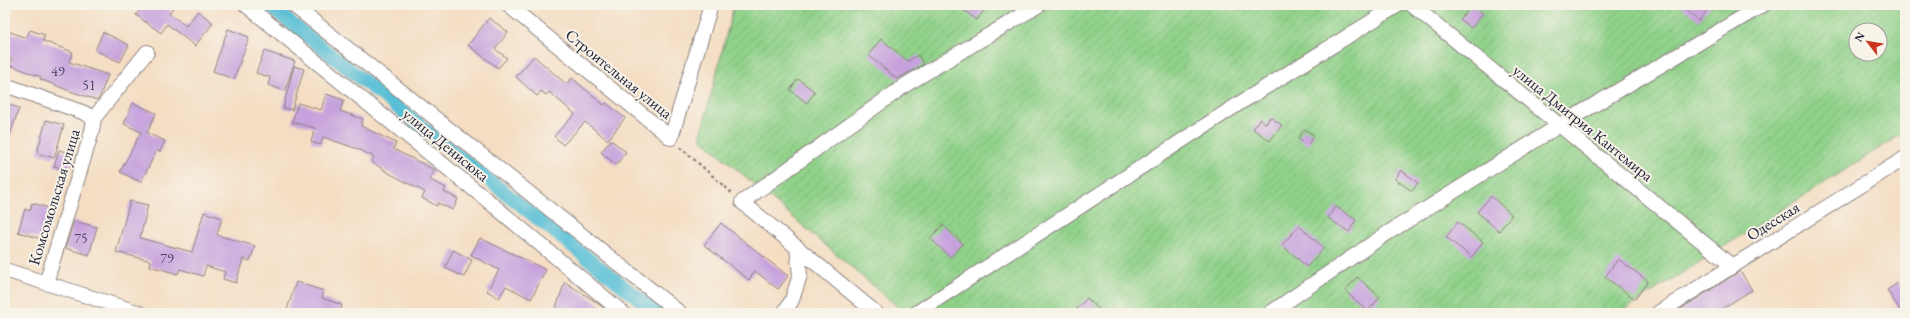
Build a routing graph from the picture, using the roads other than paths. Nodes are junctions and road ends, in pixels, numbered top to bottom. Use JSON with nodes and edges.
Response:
{"nodes":[{"id":1,"x":246,"y":5,"type":"edge"},
{"id":2,"x":293,"y":5,"type":"edge"},
{"id":3,"x":508,"y":5,"type":"edge"},
{"id":4,"x":711,"y":5,"type":"edge"},
{"id":5,"x":1039,"y":5,"type":"edge"},
{"id":6,"x":1398,"y":5,"type":"edge"},
{"id":7,"x":1412,"y":5,"type":"edge"},
{"id":8,"x":1763,"y":5,"type":"edge"},
{"id":9,"x":147,"y":52,"type":"dead end"},
{"id":10,"x":5,"y":85,"type":"edge"},
{"id":11,"x":94,"y":118,"type":"junction"},
{"id":12,"x":1560,"y":125,"type":"junction"},
{"id":13,"x":1905,"y":158,"type":"edge"},
{"id":14,"x":797,"y":247,"type":"junction"},
{"id":15,"x":1732,"y":266,"type":"junction"},
{"id":16,"x":5,"y":270,"type":"edge"},
{"id":17,"x":46,"y":283,"type":"junction"},
{"id":18,"x":140,"y":313,"type":"edge"},
{"id":19,"x":623,"y":313,"type":"edge"},
{"id":20,"x":680,"y":313,"type":"edge"},
{"id":21,"x":784,"y":313,"type":"edge"},
{"id":22,"x":876,"y":313,"type":"edge"},
{"id":23,"x":916,"y":313,"type":"edge"},
{"id":24,"x":1270,"y":313,"type":"edge"},
{"id":25,"x":1658,"y":313,"type":"edge"}],
"edges":[{"from":1,"to":19,"type":"street","name":"улица Денисюка"},
{"from":2,"to":20,"type":"street"},
{"from":3,"to":4,"type":"street","name":"Строительная улица"},
{"from":5,"to":14,"type":"street"},
{"from":6,"to":23,"type":"street"},
{"from":7,"to":12,"type":"street","name":"улица Дмитрия Кантемира"},
{"from":8,"to":12,"type":"street"},
{"from":9,"to":11,"type":"street"},
{"from":10,"to":11,"type":"street","name":"Комсомольская улица"},
{"from":11,"to":17,"type":"street","name":"Комсомольская улица"},
{"from":12,"to":15,"type":"street","name":"улица Дмитрия Кантемира"},
{"from":12,"to":24,"type":"street"},
{"from":13,"to":15,"type":"street","name":"Одесская"},
{"from":14,"to":21,"type":"street"},
{"from":14,"to":22,"type":"street"},
{"from":15,"to":25,"type":"street","name":"Одесская"},
{"from":16,"to":17,"type":"street"},
{"from":17,"to":18,"type":"street"}]}
